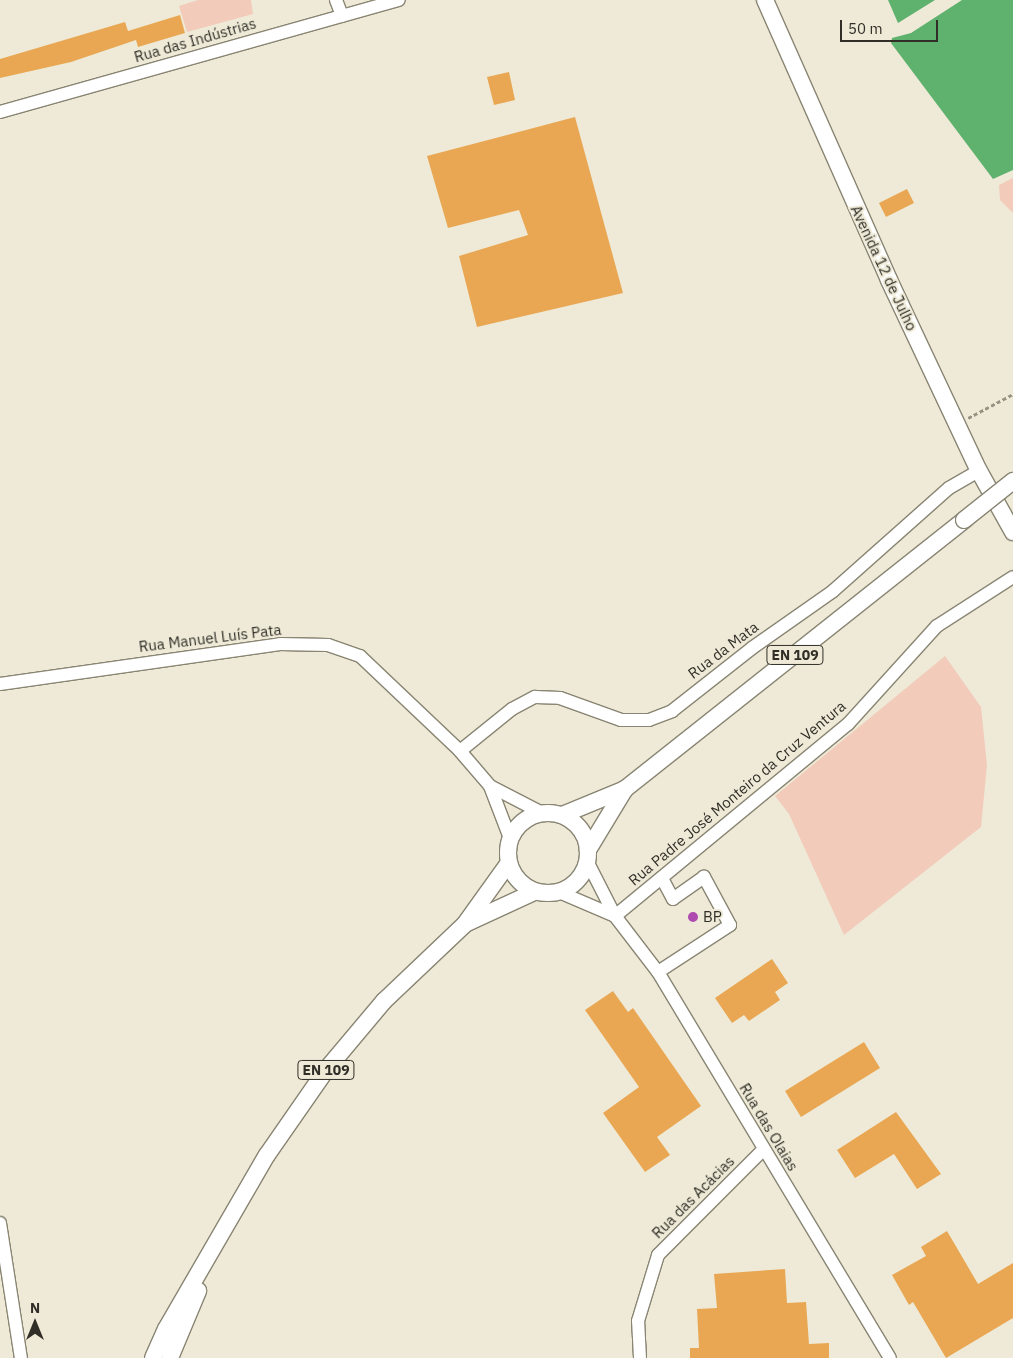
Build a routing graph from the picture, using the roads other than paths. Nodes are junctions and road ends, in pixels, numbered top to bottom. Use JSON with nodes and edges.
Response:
{"nodes":[{"id":1,"x":336,"y":0,"type":"edge"},
{"id":2,"x":399,"y":0,"type":"edge"},
{"id":3,"x":764,"y":0,"type":"edge"},
{"id":4,"x":342,"y":16,"type":"junction"},
{"id":5,"x":0,"y":112,"type":"edge"},
{"id":6,"x":979,"y":472,"type":"junction"},
{"id":7,"x":1013,"y":481,"type":"edge"},
{"id":8,"x":1013,"y":532,"type":"edge"},
{"id":9,"x":1013,"y":577,"type":"edge"},
{"id":10,"x":0,"y":684,"type":"edge"},
{"id":11,"x":460,"y":751,"type":"junction"},
{"id":12,"x":490,"y":786,"type":"junction"},
{"id":13,"x":625,"y":789,"type":"junction"},
{"id":14,"x":542,"y":813,"type":"junction"},
{"id":15,"x":562,"y":815,"type":"junction"},
{"id":16,"x":510,"y":838,"type":"junction"},
{"id":17,"x":588,"y":856,"type":"junction"},
{"id":18,"x":508,"y":864,"type":"junction"},
{"id":19,"x":662,"y":878,"type":"junction"},
{"id":20,"x":534,"y":892,"type":"junction"},
{"id":21,"x":559,"y":892,"type":"junction"},
{"id":22,"x":615,"y":916,"type":"junction"},
{"id":23,"x":465,"y":924,"type":"junction"},
{"id":24,"x":658,"y":972,"type":"junction"},
{"id":25,"x":763,"y":1150,"type":"junction"},
{"id":26,"x":0,"y":1223,"type":"edge"},
{"id":27,"x":219,"y":1241,"type":"junction"},
{"id":28,"x":21,"y":1358,"type":"edge"},
{"id":29,"x":153,"y":1358,"type":"edge"},
{"id":30,"x":170,"y":1358,"type":"edge"},
{"id":31,"x":640,"y":1358,"type":"edge"},
{"id":32,"x":890,"y":1358,"type":"edge"}],
"edges":[{"from":1,"to":4,"type":"street"},
{"from":2,"to":4,"type":"street","name":"Rua das Indústrias"},
{"from":3,"to":6,"type":"main road","name":"Avenida 12 de Julho"},
{"from":4,"to":5,"type":"street","name":"Rua das Indústrias"},
{"from":6,"to":8,"type":"main road","name":"Avenida 12 de Julho"},
{"from":6,"to":11,"type":"street","name":"Rua da Mata"},
{"from":7,"to":13,"type":"main road","number":"EN 109","bridge":true},
{"from":9,"to":19,"type":"street","name":"Rua Padre José Monteiro da Cruz Ventura"},
{"from":10,"to":11,"type":"street","name":"Rua Manuel Luís Pata"},
{"from":11,"to":12,"type":"street","name":"Rua Manuel Luís Pata"},
{"from":12,"to":14,"type":"street"},
{"from":12,"to":16,"type":"street"},
{"from":13,"to":15,"type":"main road"},
{"from":13,"to":17,"type":"main road"},
{"from":14,"to":15,"type":"main road"},
{"from":14,"to":16,"type":"main road"},
{"from":15,"to":17,"type":"main road"},
{"from":16,"to":18,"type":"main road"},
{"from":17,"to":21,"type":"main road"},
{"from":17,"to":22,"type":"street","name":"Rua das Olaias"},
{"from":18,"to":20,"type":"main road"},
{"from":18,"to":23,"type":"main road"},
{"from":19,"to":22,"type":"street","name":"Rua Padre José Monteiro da Cruz Ventura"},
{"from":19,"to":24,"type":"street"},
{"from":20,"to":21,"type":"main road"},
{"from":20,"to":23,"type":"main road"},
{"from":21,"to":22,"type":"street"},
{"from":22,"to":24,"type":"street","name":"Rua das Olaias"},
{"from":23,"to":27,"type":"main road","number":"EN 109"},
{"from":24,"to":25,"type":"street","name":"Rua das Olaias"},
{"from":25,"to":31,"type":"street","name":"Rua das Acácias"},
{"from":25,"to":32,"type":"street","name":"Rua das Olaias"},
{"from":26,"to":28,"type":"street"},
{"from":27,"to":29,"type":"main road","number":"EN 109"},
{"from":27,"to":30,"type":"main road","number":"EN 109"}]}
